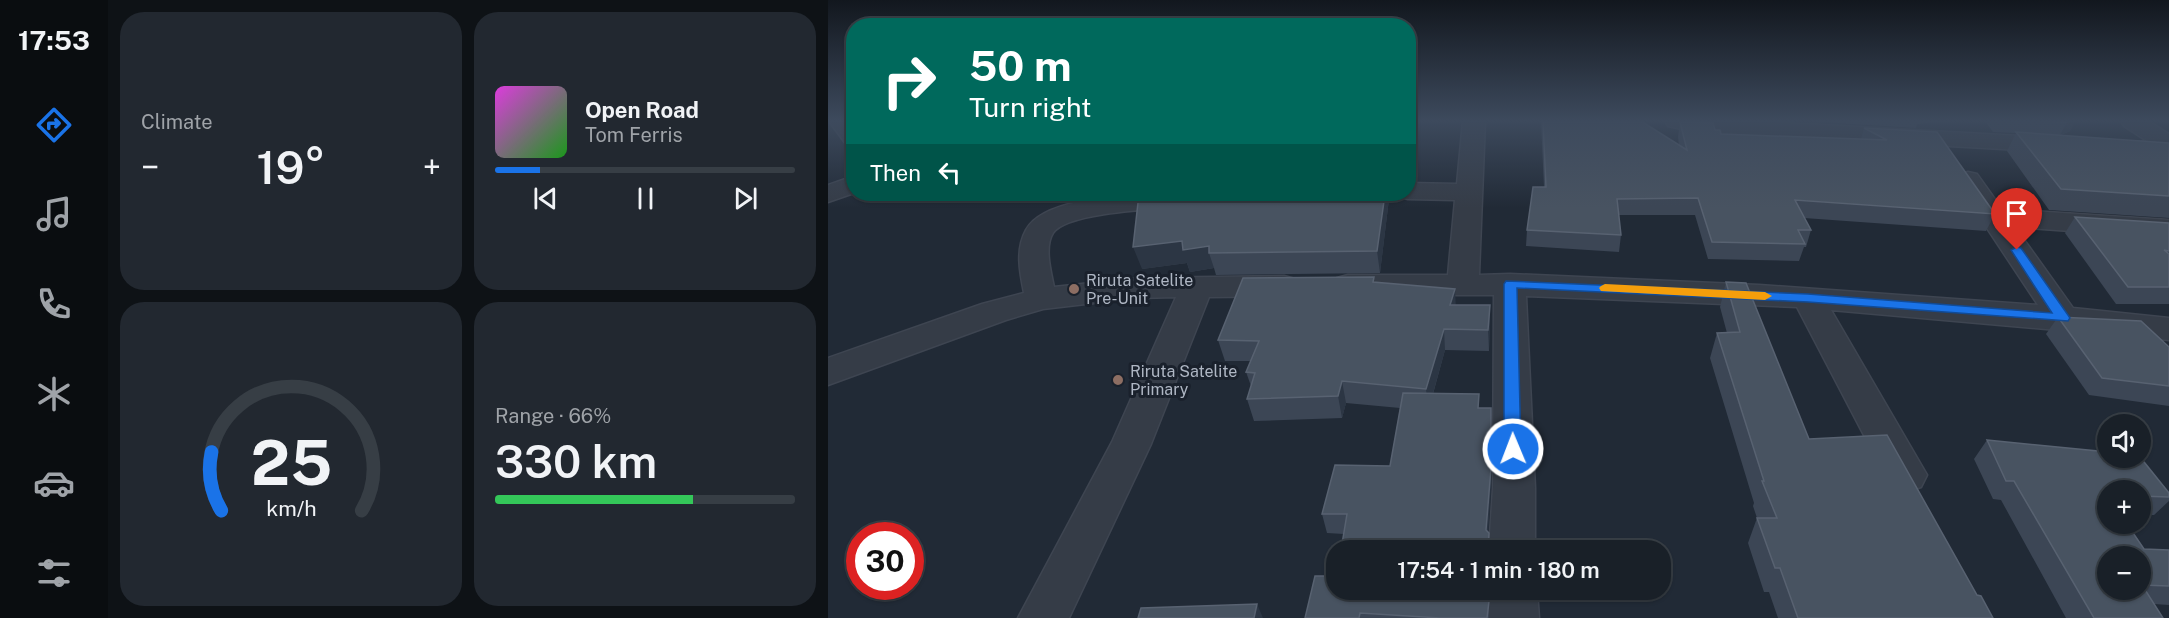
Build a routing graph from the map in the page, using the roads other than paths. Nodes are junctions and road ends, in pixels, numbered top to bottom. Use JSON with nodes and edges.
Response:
{"nodes":[{"id":1,"x":1472,"y":150,"type":"edge"},
{"id":2,"x":1948,"y":150,"type":"edge"},
{"id":3,"x":846,"y":187,"type":"edge"},
{"id":4,"x":1416,"y":191,"type":"edge"},
{"id":5,"x":1470,"y":192,"type":"junction"},
{"id":6,"x":828,"y":194,"type":"edge"},
{"id":7,"x":1168,"y":201,"type":"edge"},
{"id":8,"x":1994,"y":217,"type":"junction"},
{"id":9,"x":2169,"y":229,"type":"edge"},
{"id":10,"x":1462,"y":283,"type":"junction"},
{"id":11,"x":1510,"y":284,"type":"junction"},
{"id":12,"x":1197,"y":287,"type":"junction"},
{"id":13,"x":1041,"y":298,"type":"junction"},
{"id":14,"x":1808,"y":298,"type":"junction"},
{"id":15,"x":2063,"y":318,"type":"junction"},
{"id":16,"x":2169,"y":329,"type":"edge"},
{"id":17,"x":828,"y":372,"type":"edge"},
{"id":18,"x":1922,"y":504,"type":"edge"},
{"id":19,"x":1512,"y":540,"type":"edge"},
{"id":20,"x":1513,"y":600,"type":"edge"},
{"id":21,"x":1043,"y":618,"type":"edge"},
{"id":22,"x":1514,"y":618,"type":"edge"}],
"edges":[{"from":1,"to":5,"type":"street"},
{"from":2,"to":8,"type":"street"},
{"from":3,"to":6,"type":"street"},
{"from":4,"to":5,"type":"street"},
{"from":5,"to":10,"type":"street"},
{"from":7,"to":13,"type":"street"},
{"from":8,"to":9,"type":"street"},
{"from":8,"to":15,"type":"street"},
{"from":10,"to":11,"type":"street"},
{"from":10,"to":12,"type":"street"},
{"from":11,"to":14,"type":"street"},
{"from":11,"to":19,"type":"street"},
{"from":12,"to":13,"type":"street"},
{"from":12,"to":21,"type":"street"},
{"from":13,"to":17,"type":"street"},
{"from":14,"to":15,"type":"street"},
{"from":14,"to":18,"type":"street"},
{"from":15,"to":16,"type":"street"},
{"from":20,"to":22,"type":"street"}]}
